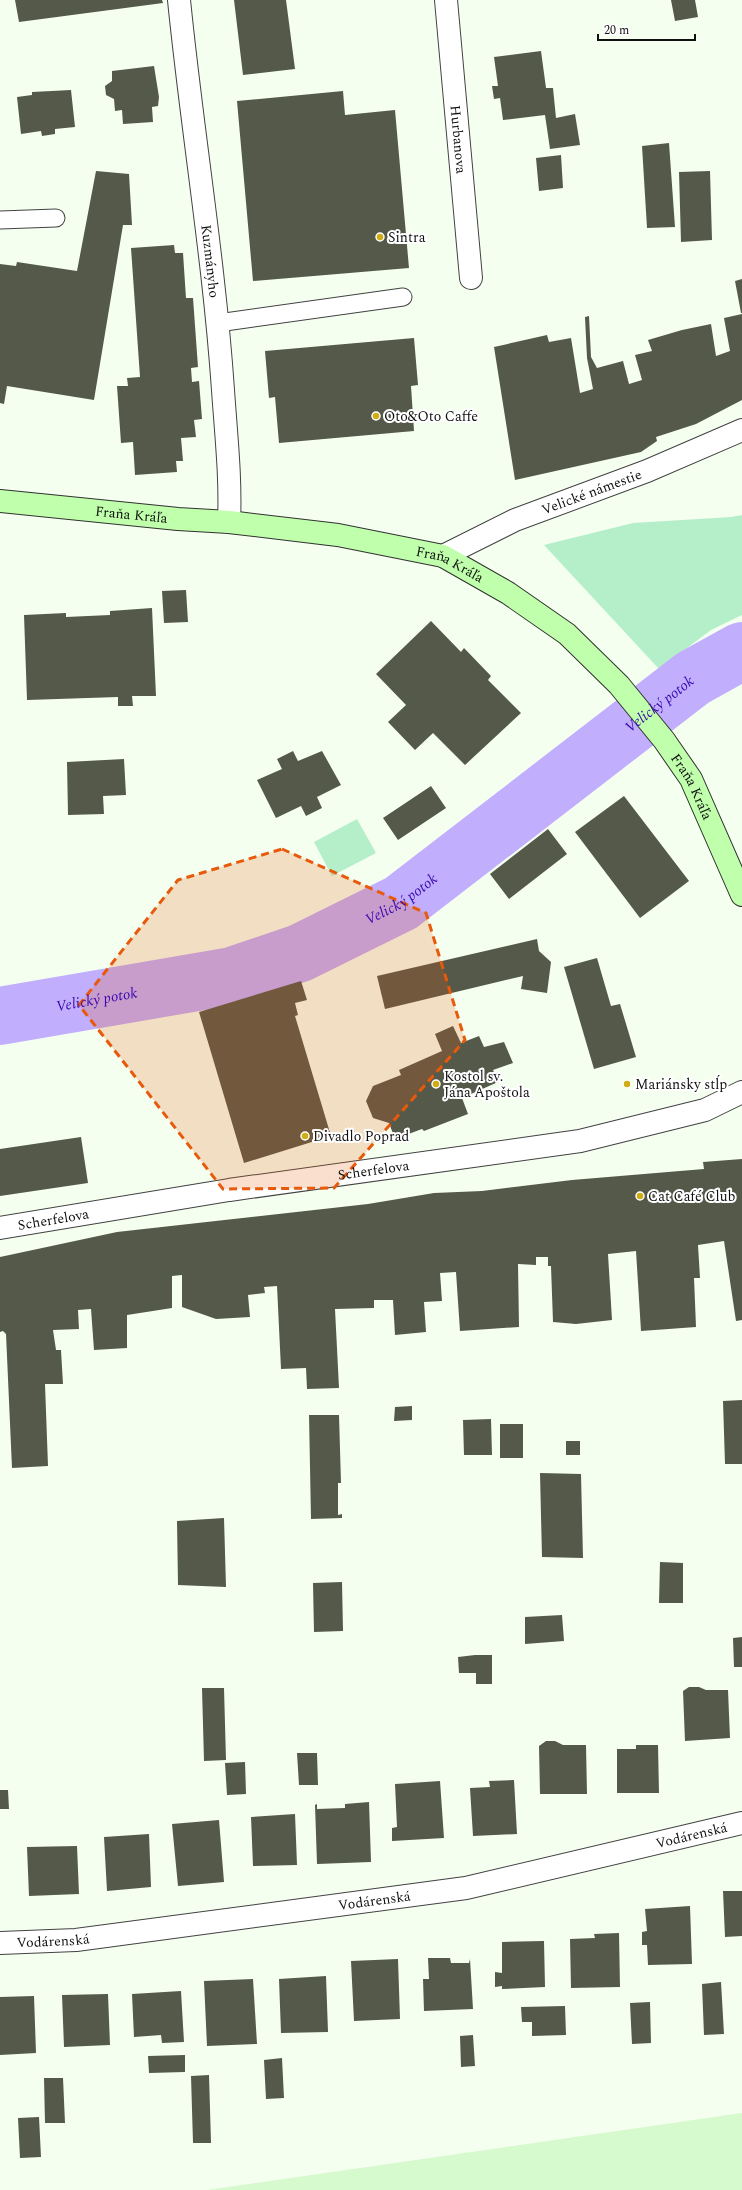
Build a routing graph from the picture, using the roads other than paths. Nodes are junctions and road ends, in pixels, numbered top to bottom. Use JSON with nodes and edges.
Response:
{"nodes":[{"id":1,"x":179,"y":0,"type":"edge"},
{"id":2,"x":446,"y":0,"type":"edge"},
{"id":3,"x":56,"y":218,"type":"dead end"},
{"id":4,"x":0,"y":220,"type":"edge"},
{"id":5,"x":471,"y":278,"type":"dead end"},
{"id":6,"x":403,"y":297,"type":"dead end"},
{"id":7,"x":218,"y":323,"type":"junction"},
{"id":8,"x":742,"y":430,"type":"edge"},
{"id":9,"x":0,"y":501,"type":"edge"},
{"id":10,"x":229,"y":522,"type":"junction"},
{"id":11,"x":443,"y":556,"type":"junction"},
{"id":12,"x":742,"y":895,"type":"edge"},
{"id":13,"x":742,"y":1092,"type":"edge"},
{"id":14,"x":0,"y":1228,"type":"edge"},
{"id":15,"x":742,"y":1823,"type":"edge"},
{"id":16,"x":0,"y":1943,"type":"edge"}],
"edges":[{"from":1,"to":7,"type":"street","name":"Kuzmányho"},
{"from":2,"to":5,"type":"street","name":"Hurbanova"},
{"from":3,"to":4,"type":"lane"},
{"from":6,"to":7,"type":"lane"},
{"from":7,"to":10,"type":"street","name":"Kuzmányho"},
{"from":8,"to":11,"type":"street","name":"Velické námestie"},
{"from":9,"to":10,"type":"street","name":"Fraňa Kráľa"},
{"from":10,"to":11,"type":"street","name":"Fraňa Kráľa"},
{"from":11,"to":12,"type":"street","name":"Fraňa Kráľa"},
{"from":13,"to":14,"type":"street","name":"Scherfelova"},
{"from":15,"to":16,"type":"street","name":"Vodárenská"}]}
